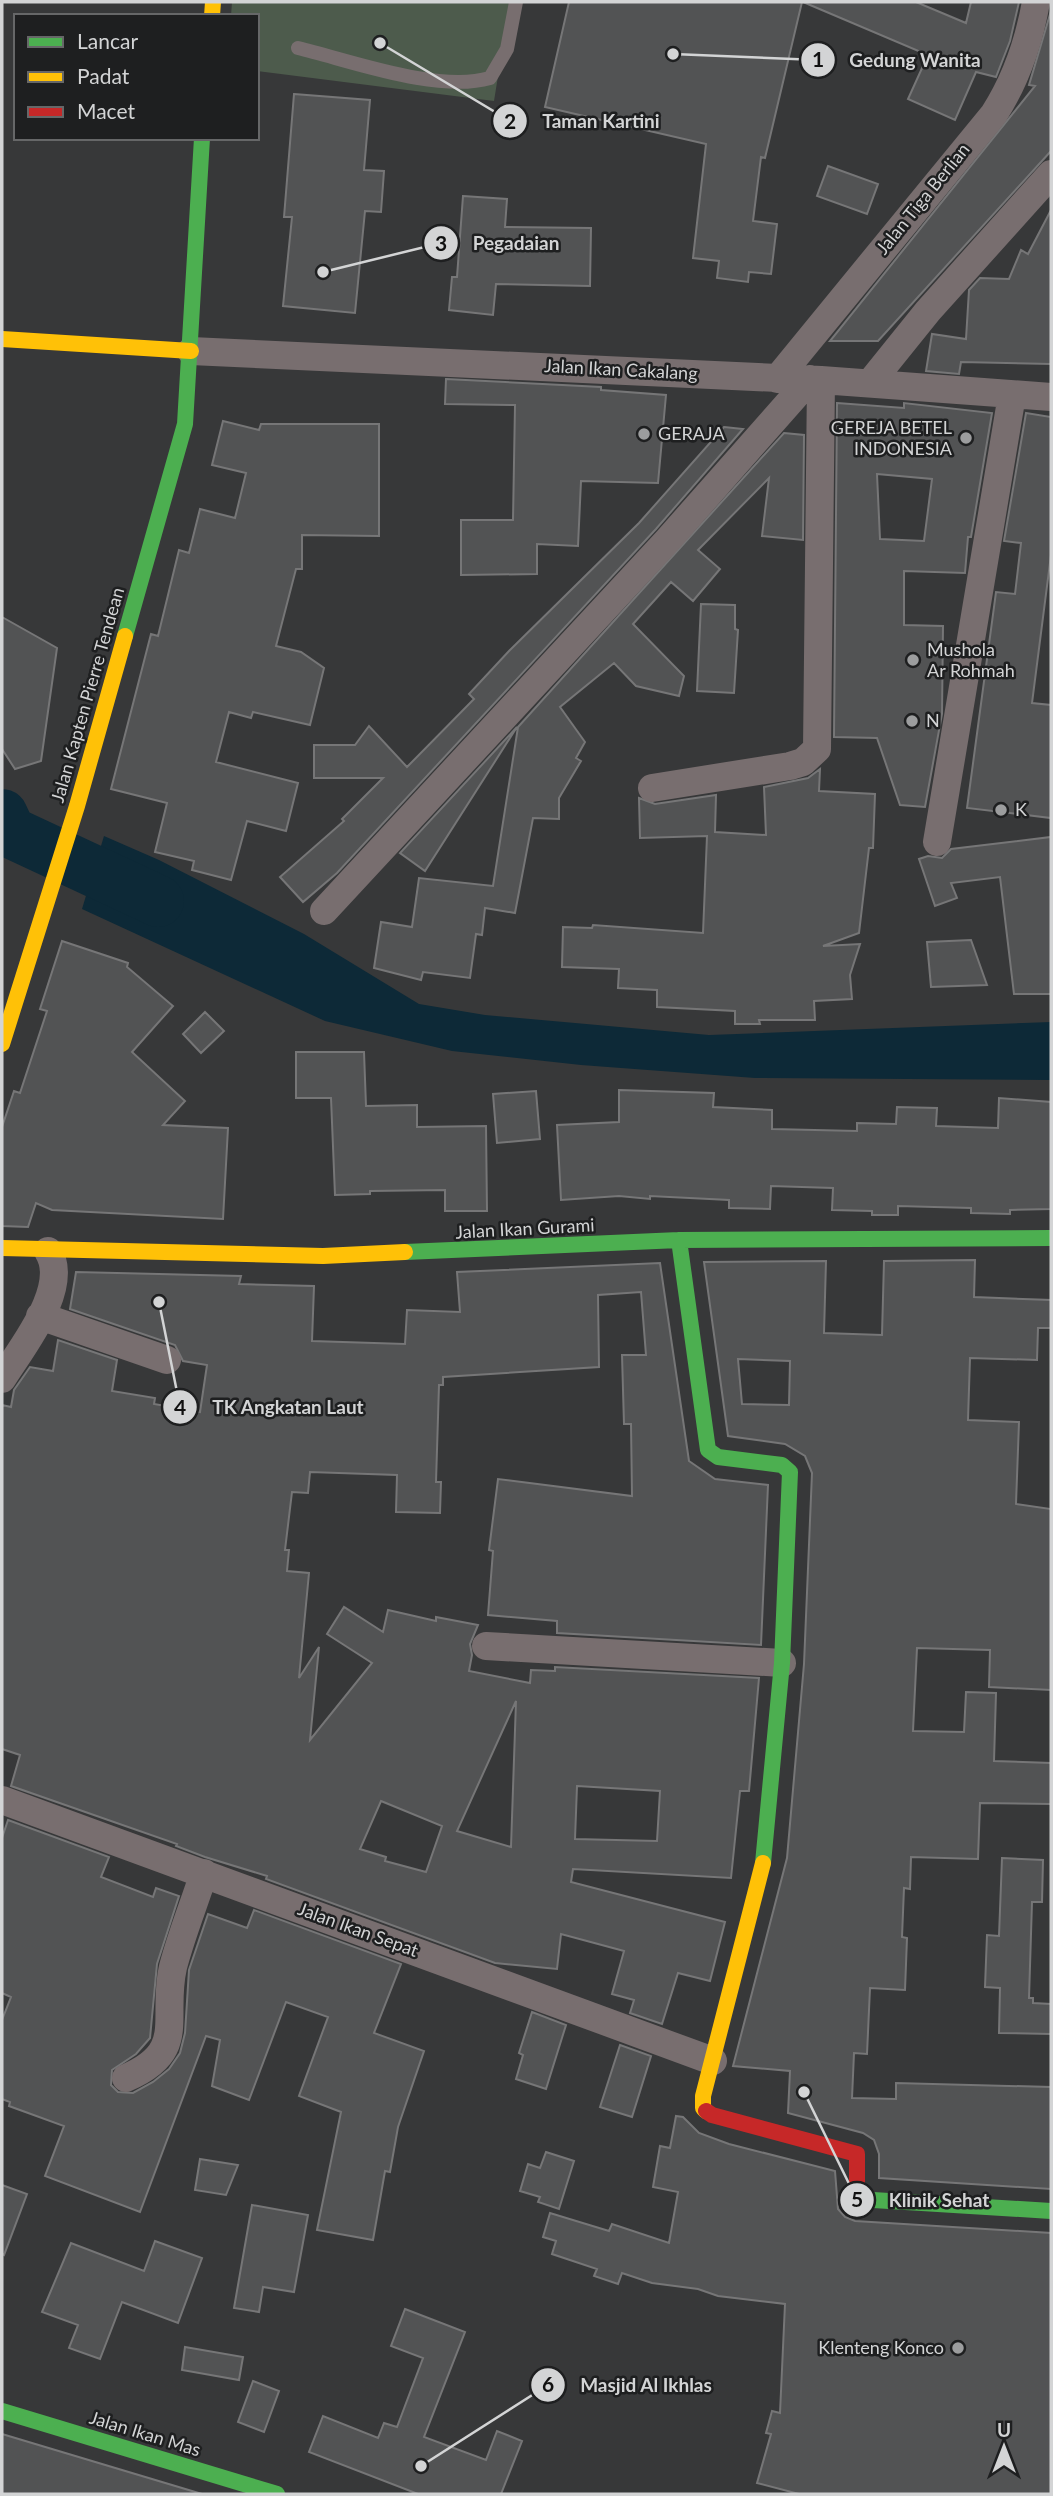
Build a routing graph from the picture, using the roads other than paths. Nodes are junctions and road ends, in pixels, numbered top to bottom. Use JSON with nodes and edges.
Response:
{"nodes":[{"id":1,"x":516,"y":2,"type":"edge"},
{"id":2,"x":1037,"y":2,"type":"edge"},
{"id":3,"x":298,"y":48,"type":"dead end"},
{"id":4,"x":202,"y":140,"type":"edge"},
{"id":5,"x":1051,"y":174,"type":"edge"},
{"id":6,"x":2,"y":339,"type":"edge"},
{"id":7,"x":191,"y":351,"type":"junction"},
{"id":8,"x":777,"y":379,"type":"junction"},
{"id":9,"x":815,"y":380,"type":"junction"},
{"id":10,"x":870,"y":383,"type":"junction"},
{"id":11,"x":1012,"y":395,"type":"junction"},
{"id":12,"x":1051,"y":397,"type":"edge"},
{"id":13,"x":652,"y":788,"type":"dead end"},
{"id":14,"x":937,"y":842,"type":"dead end"},
{"id":15,"x":324,"y":911,"type":"dead end"},
{"id":16,"x":2,"y":1044,"type":"edge"},
{"id":17,"x":1051,"y":1238,"type":"edge"},
{"id":18,"x":679,"y":1240,"type":"junction"},
{"id":19,"x":2,"y":1248,"type":"edge"},
{"id":20,"x":48,"y":1251,"type":"junction"},
{"id":21,"x":40,"y":1317,"type":"junction"},
{"id":22,"x":167,"y":1360,"type":"dead end"},
{"id":23,"x":2,"y":1379,"type":"edge"},
{"id":24,"x":486,"y":1646,"type":"dead end"},
{"id":25,"x":782,"y":1663,"type":"junction"},
{"id":26,"x":2,"y":1801,"type":"edge"},
{"id":27,"x":204,"y":1873,"type":"junction"},
{"id":28,"x":713,"y":2061,"type":"junction"},
{"id":29,"x":126,"y":2078,"type":"dead end"},
{"id":30,"x":1051,"y":2211,"type":"edge"},
{"id":31,"x":2,"y":2412,"type":"edge"},
{"id":32,"x":277,"y":2494,"type":"edge"}],
"edges":[{"from":1,"to":3,"type":"lane"},
{"from":2,"to":8,"type":"street","name":"Jalan Tiga Berlian"},
{"from":4,"to":7,"type":"main road","name":"Jalan Kapten Pierre Tendean"},
{"from":5,"to":10,"type":"street"},
{"from":6,"to":7,"type":"main road"},
{"from":7,"to":8,"type":"street","name":"Jalan Ikan Cakalang"},
{"from":7,"to":16,"type":"main road","name":"Jalan Kapten Pierre Tendean"},
{"from":8,"to":9,"type":"street","name":"Jalan Ikan Cakalang"},
{"from":9,"to":10,"type":"street","name":"Jalan Ikan Cakalang"},
{"from":9,"to":13,"type":"street"},
{"from":9,"to":15,"type":"street"},
{"from":10,"to":11,"type":"street","name":"Jalan Ikan Cakalang"},
{"from":11,"to":12,"type":"street","name":"Jalan Ikan Cakalang"},
{"from":11,"to":14,"type":"street"},
{"from":17,"to":18,"type":"main road","name":"Jalan Ikan Gurami"},
{"from":18,"to":20,"type":"main road","name":"Jalan Ikan Gurami"},
{"from":18,"to":25,"type":"main road"},
{"from":19,"to":20,"type":"main road","name":"Jalan Ikan Gurami"},
{"from":20,"to":21,"type":"street"},
{"from":21,"to":22,"type":"street"},
{"from":21,"to":23,"type":"street"},
{"from":24,"to":25,"type":"street"},
{"from":25,"to":28,"type":"main road"},
{"from":26,"to":27,"type":"street","name":"Jalan Ikan Sepat"},
{"from":27,"to":28,"type":"street","name":"Jalan Ikan Sepat"},
{"from":27,"to":29,"type":"street"},
{"from":28,"to":30,"type":"main road"},
{"from":31,"to":32,"type":"main road","name":"Jalan Ikan Mas"}]}
